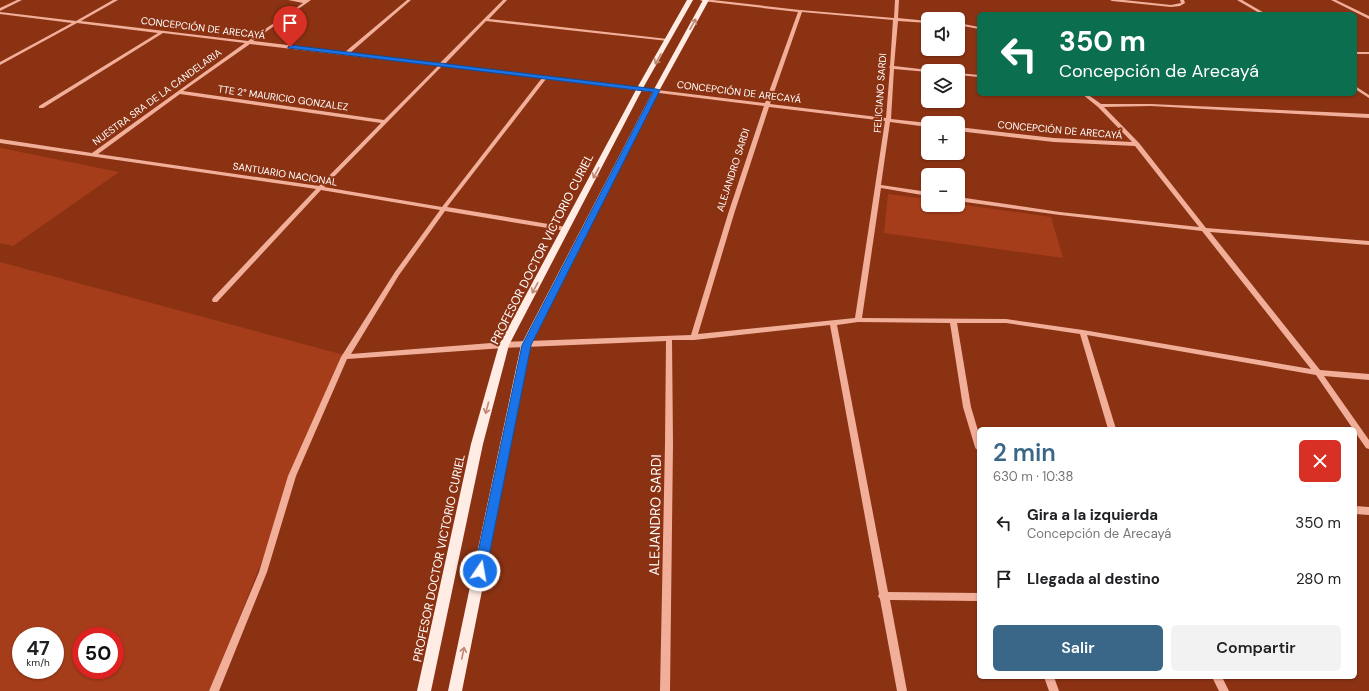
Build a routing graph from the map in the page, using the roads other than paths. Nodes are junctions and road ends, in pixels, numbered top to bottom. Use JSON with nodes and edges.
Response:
{"nodes":[{"id":1,"x":20,"y":0,"type":"edge"},
{"id":2,"x":116,"y":0,"type":"edge"},
{"id":3,"x":290,"y":0,"type":"edge"},
{"id":4,"x":409,"y":0,"type":"edge"},
{"id":5,"x":505,"y":0,"type":"edge"},
{"id":6,"x":690,"y":0,"type":"edge"},
{"id":7,"x":705,"y":0,"type":"edge"},
{"id":8,"x":897,"y":0,"type":"edge"},
{"id":9,"x":1112,"y":0,"type":"edge"},
{"id":10,"x":1182,"y":0,"type":"edge"},
{"id":11,"x":1239,"y":0,"type":"edge"},
{"id":12,"x":1333,"y":0,"type":"edge"},
{"id":13,"x":308,"y":1,"type":"edge"},
{"id":14,"x":800,"y":11,"type":"junction"},
{"id":15,"x":0,"y":12,"type":"edge"},
{"id":16,"x":1260,"y":12,"type":"edge"},
{"id":17,"x":1369,"y":18,"type":"edge"},
{"id":18,"x":894,"y":19,"type":"junction"},
{"id":19,"x":486,"y":20,"type":"junction"},
{"id":20,"x":921,"y":21,"type":"edge"},
{"id":21,"x":76,"y":22,"type":"junction"},
{"id":22,"x":965,"y":25,"type":"edge"},
{"id":23,"x":977,"y":28,"type":"edge"},
{"id":24,"x":162,"y":32,"type":"junction"},
{"id":25,"x":668,"y":40,"type":"junction"},
{"id":26,"x":249,"y":42,"type":"junction"},
{"id":27,"x":1357,"y":53,"type":"edge"},
{"id":28,"x":1369,"y":53,"type":"edge"},
{"id":29,"x":346,"y":54,"type":"junction"},
{"id":30,"x":0,"y":64,"type":"edge"},
{"id":31,"x":441,"y":65,"type":"junction"},
{"id":32,"x":891,"y":68,"type":"junction"},
{"id":33,"x":921,"y":70,"type":"edge"},
{"id":34,"x":965,"y":75,"type":"edge"},
{"id":35,"x":977,"y":76,"type":"edge"},
{"id":36,"x":545,"y":77,"type":"junction"},
{"id":37,"x":640,"y":88,"type":"junction"},
{"id":38,"x":1357,"y":88,"type":"edge"},
{"id":39,"x":656,"y":90,"type":"junction"},
{"id":40,"x":179,"y":92,"type":"junction"},
{"id":41,"x":1087,"y":96,"type":"edge"},
{"id":42,"x":1369,"y":97,"type":"edge"},
{"id":43,"x":766,"y":105,"type":"junction"},
{"id":44,"x":1100,"y":106,"type":"junction"},
{"id":45,"x":41,"y":107,"type":"dead end"},
{"id":46,"x":1369,"y":116,"type":"edge"},
{"id":47,"x":888,"y":120,"type":"junction"},
{"id":48,"x":385,"y":122,"type":"junction"},
{"id":49,"x":921,"y":124,"type":"edge"},
{"id":50,"x":965,"y":130,"type":"edge"},
{"id":51,"x":0,"y":141,"type":"edge"},
{"id":52,"x":8,"y":142,"type":"junction"},
{"id":53,"x":1137,"y":144,"type":"junction"},
{"id":54,"x":0,"y":146,"type":"edge"},
{"id":55,"x":94,"y":154,"type":"junction"},
{"id":56,"x":879,"y":186,"type":"junction"},
{"id":57,"x":320,"y":188,"type":"junction"},
{"id":58,"x":921,"y":193,"type":"edge"},
{"id":59,"x":965,"y":200,"type":"edge"},
{"id":60,"x":444,"y":208,"type":"junction"},
{"id":61,"x":566,"y":229,"type":"junction"},
{"id":62,"x":1204,"y":230,"type":"junction"},
{"id":63,"x":1369,"y":243,"type":"edge"},
{"id":64,"x":214,"y":300,"type":"dead end"},
{"id":65,"x":858,"y":320,"type":"junction"},
{"id":66,"x":953,"y":320,"type":"junction"},
{"id":67,"x":833,"y":323,"type":"junction"},
{"id":68,"x":1083,"y":332,"type":"junction"},
{"id":69,"x":694,"y":337,"type":"junction"},
{"id":70,"x":669,"y":339,"type":"junction"},
{"id":71,"x":526,"y":345,"type":"junction"},
{"id":72,"x":504,"y":346,"type":"junction"},
{"id":73,"x":345,"y":357,"type":"junction"},
{"id":74,"x":1318,"y":373,"type":"junction"},
{"id":75,"x":1369,"y":377,"type":"edge"},
{"id":76,"x":1111,"y":427,"type":"edge"},
{"id":77,"x":1356,"y":427,"type":"edge"},
{"id":78,"x":1357,"y":429,"type":"edge"},
{"id":79,"x":977,"y":441,"type":"edge"},
{"id":80,"x":1369,"y":446,"type":"edge"},
{"id":81,"x":1357,"y":510,"type":"edge"},
{"id":82,"x":1368,"y":512,"type":"edge"},
{"id":83,"x":883,"y":596,"type":"junction"},
{"id":84,"x":977,"y":597,"type":"edge"},
{"id":85,"x":1050,"y":679,"type":"edge"},
{"id":86,"x":1218,"y":679,"type":"edge"},
{"id":87,"x":214,"y":691,"type":"edge"},
{"id":88,"x":424,"y":691,"type":"edge"},
{"id":89,"x":455,"y":691,"type":"edge"},
{"id":90,"x":665,"y":691,"type":"edge"},
{"id":91,"x":902,"y":691,"type":"edge"},
{"id":92,"x":1054,"y":691,"type":"edge"},
{"id":93,"x":1224,"y":691,"type":"edge"}],
"edges":[{"from":1,"to":15,"type":"street"},
{"from":2,"to":21,"type":"street"},
{"from":3,"to":13,"type":"street"},
{"from":4,"to":29,"type":"street"},
{"from":5,"to":19,"type":"street"},
{"from":6,"to":25,"type":"main road","name":"PROFESOR DOCTOR VICTORIO CURIEL"},
{"from":7,"to":14,"type":"street"},
{"from":39,"to":7,"type":"main road","one_way":true},
{"from":8,"to":18,"type":"street","name":"FELICIANO SARDI"},
{"from":9,"to":10,"type":"street"},
{"from":11,"to":16,"type":"street"},
{"from":12,"to":17,"type":"street"},
{"from":13,"to":26,"type":"street","name":"NUESTRA SRA DE LA CANDELARIA"},
{"from":14,"to":18,"type":"street"},
{"from":14,"to":43,"type":"street","name":"ALEJANDRO SARDI"},
{"from":15,"to":21,"type":"street","name":"CONCEPCIÓN DE ARECAYÁ"},
{"from":18,"to":20,"type":"street"},
{"from":18,"to":32,"type":"street","name":"FELICIANO SARDI"},
{"from":19,"to":25,"type":"street"},
{"from":19,"to":31,"type":"street"},
{"from":21,"to":24,"type":"street","name":"CONCEPCIÓN DE ARECAYÁ"},
{"from":21,"to":30,"type":"street"},
{"from":22,"to":23,"type":"street"},
{"from":24,"to":26,"type":"street","name":"CONCEPCIÓN DE ARECAYÁ"},
{"from":24,"to":45,"type":"street"},
{"from":25,"to":37,"type":"main road","name":"PROFESOR DOCTOR VICTORIO CURIEL","one_way":true},
{"from":26,"to":29,"type":"street","name":"CONCEPCIÓN DE ARECAYÁ"},
{"from":26,"to":40,"type":"street","name":"NUESTRA SRA DE LA CANDELARIA"},
{"from":27,"to":28,"type":"street"},
{"from":29,"to":31,"type":"street","name":"CONCEPCIÓN DE ARECAYÁ"},
{"from":31,"to":36,"type":"street","name":"CONCEPCIÓN DE ARECAYÁ"},
{"from":31,"to":48,"type":"street"},
{"from":32,"to":33,"type":"street"},
{"from":32,"to":47,"type":"street","name":"FELICIANO SARDI"},
{"from":34,"to":35,"type":"street"},
{"from":36,"to":37,"type":"street","name":"CONCEPCIÓN DE ARECAYÁ"},
{"from":36,"to":60,"type":"street"},
{"from":37,"to":39,"type":"street","name":"CONCEPCIÓN DE ARECAYÁ"},
{"from":37,"to":61,"type":"main road","name":"PROFESOR DOCTOR VICTORIO CURIEL","one_way":true},
{"from":38,"to":42,"type":"street"},
{"from":39,"to":43,"type":"street","name":"CONCEPCIÓN DE ARECAYÁ"},
{"from":39,"to":71,"type":"main road"},
{"from":40,"to":48,"type":"street","name":"TTE 2° MAURICIO GONZALEZ"},
{"from":40,"to":55,"type":"street","name":"NUESTRA SRA DE LA CANDELARIA"},
{"from":41,"to":44,"type":"street"},
{"from":43,"to":47,"type":"street","name":"CONCEPCIÓN DE ARECAYÁ"},
{"from":43,"to":69,"type":"street","name":"ALEJANDRO SARDI"},
{"from":44,"to":46,"type":"street"},
{"from":44,"to":53,"type":"street"},
{"from":47,"to":49,"type":"street","name":"CONCEPCIÓN DE ARECAYÁ"},
{"from":47,"to":56,"type":"street","name":"FELICIANO SARDI"},
{"from":48,"to":57,"type":"street"},
{"from":50,"to":53,"type":"street","name":"CONCEPCIÓN DE ARECAYÁ"},
{"from":51,"to":52,"type":"street","name":"SANTUARIO NACIONAL"},
{"from":52,"to":54,"type":"street"},
{"from":52,"to":55,"type":"street","name":"SANTUARIO NACIONAL"},
{"from":53,"to":62,"type":"street"},
{"from":55,"to":57,"type":"street","name":"SANTUARIO NACIONAL"},
{"from":56,"to":58,"type":"street"},
{"from":56,"to":65,"type":"street","name":"FELICIANO SARDI"},
{"from":57,"to":60,"type":"street","name":"SANTUARIO NACIONAL"},
{"from":57,"to":64,"type":"street"},
{"from":59,"to":62,"type":"street"},
{"from":60,"to":61,"type":"street","name":"SANTUARIO NACIONAL"},
{"from":60,"to":73,"type":"street"},
{"from":61,"to":72,"type":"main road","name":"PROFESOR DOCTOR VICTORIO CURIEL","one_way":true},
{"from":62,"to":63,"type":"street"},
{"from":62,"to":74,"type":"street"},
{"from":65,"to":66,"type":"street"},
{"from":65,"to":67,"type":"street"},
{"from":66,"to":68,"type":"street"},
{"from":66,"to":79,"type":"street"},
{"from":67,"to":69,"type":"street"},
{"from":67,"to":83,"type":"street"},
{"from":68,"to":74,"type":"street"},
{"from":68,"to":76,"type":"street"},
{"from":69,"to":70,"type":"street"},
{"from":70,"to":71,"type":"street"},
{"from":70,"to":90,"type":"street","name":"ALEJANDRO SARDI"},
{"from":71,"to":72,"type":"street"},
{"from":89,"to":71,"type":"main road","one_way":true},
{"from":72,"to":73,"type":"street"},
{"from":72,"to":88,"type":"main road","name":"PROFESOR DOCTOR VICTORIO CURIEL","one_way":true},
{"from":73,"to":87,"type":"street"},
{"from":74,"to":75,"type":"street"},
{"from":74,"to":77,"type":"street"},
{"from":78,"to":80,"type":"street"},
{"from":81,"to":82,"type":"street"},
{"from":83,"to":84,"type":"street"},
{"from":83,"to":91,"type":"street"},
{"from":85,"to":92,"type":"street"},
{"from":86,"to":93,"type":"street"}]}
